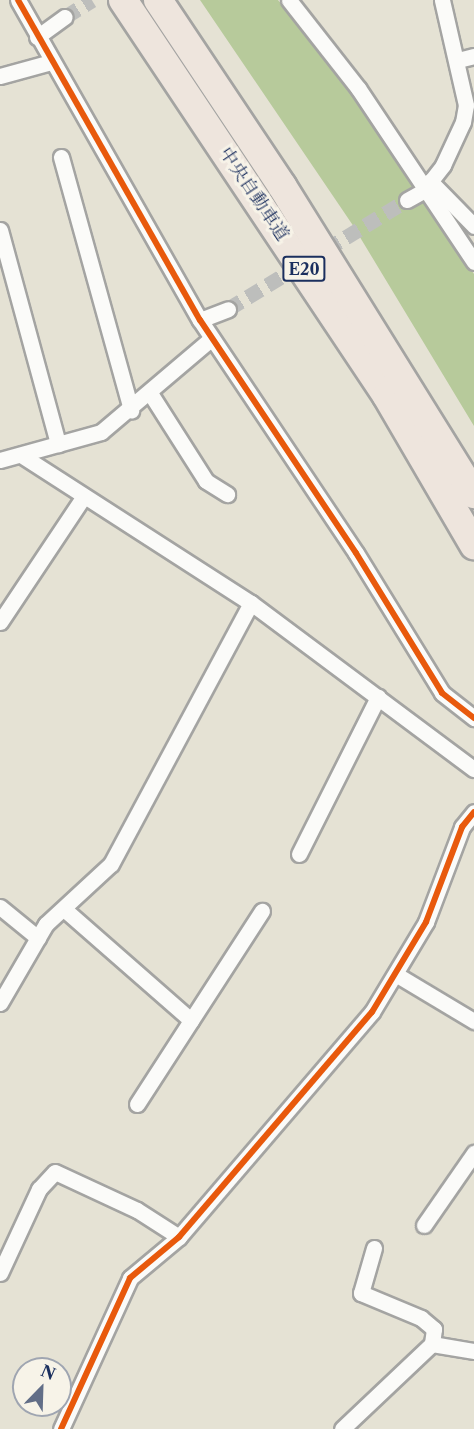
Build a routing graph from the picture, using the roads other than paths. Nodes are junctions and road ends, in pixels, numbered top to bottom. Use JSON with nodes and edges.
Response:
{"nodes":[{"id":1,"x":18,"y":0,"type":"edge"},
{"id":2,"x":123,"y":0,"type":"edge"},
{"id":3,"x":158,"y":0,"type":"edge"},
{"id":4,"x":289,"y":0,"type":"edge"},
{"id":5,"x":442,"y":0,"type":"edge"},
{"id":6,"x":65,"y":17,"type":"tunnel mouth"},
{"id":7,"x":37,"y":37,"type":"junction"},
{"id":8,"x":474,"y":56,"type":"edge"},
{"id":9,"x":458,"y":60,"type":"junction"},
{"id":10,"x":51,"y":62,"type":"junction"},
{"id":11,"x":0,"y":76,"type":"edge"},
{"id":12,"x":61,"y":157,"type":"dead end"},
{"id":13,"x":427,"y":186,"type":"junction"},
{"id":14,"x":407,"y":201,"type":"tunnel mouth"},
{"id":15,"x":474,"y":226,"type":"edge"},
{"id":16,"x":0,"y":230,"type":"edge"},
{"id":17,"x":474,"y":262,"type":"edge"},
{"id":18,"x":228,"y":309,"type":"tunnel mouth"},
{"id":19,"x":200,"y":320,"type":"junction"},
{"id":20,"x":212,"y":338,"type":"junction"},
{"id":21,"x":150,"y":393,"type":"junction"},
{"id":22,"x":131,"y":410,"type":"junction"},
{"id":23,"x":58,"y":444,"type":"junction"},
{"id":24,"x":21,"y":455,"type":"junction"},
{"id":25,"x":0,"y":460,"type":"edge"},
{"id":26,"x":226,"y":494,"type":"dead end"},
{"id":27,"x":474,"y":494,"type":"edge"},
{"id":28,"x":84,"y":496,"type":"junction"},
{"id":29,"x":474,"y":545,"type":"edge"},
{"id":30,"x":251,"y":603,"type":"junction"},
{"id":31,"x":0,"y":622,"type":"edge"},
{"id":32,"x":378,"y":697,"type":"junction"},
{"id":33,"x":474,"y":718,"type":"edge"},
{"id":34,"x":474,"y":769,"type":"edge"},
{"id":35,"x":474,"y":812,"type":"edge"},
{"id":36,"x":299,"y":854,"type":"dead end"},
{"id":37,"x":0,"y":907,"type":"edge"},
{"id":38,"x":64,"y":909,"type":"junction"},
{"id":39,"x":262,"y":911,"type":"dead end"},
{"id":40,"x":38,"y":938,"type":"junction"},
{"id":41,"x":397,"y":975,"type":"junction"},
{"id":42,"x":0,"y":1003,"type":"edge"},
{"id":43,"x":191,"y":1020,"type":"junction"},
{"id":44,"x":474,"y":1021,"type":"edge"},
{"id":45,"x":137,"y":1104,"type":"dead end"},
{"id":46,"x":474,"y":1153,"type":"edge"},
{"id":47,"x":424,"y":1225,"type":"dead end"},
{"id":48,"x":179,"y":1237,"type":"junction"},
{"id":49,"x":374,"y":1248,"type":"dead end"},
{"id":50,"x":0,"y":1273,"type":"edge"},
{"id":51,"x":432,"y":1344,"type":"junction"},
{"id":52,"x":474,"y":1351,"type":"edge"},
{"id":53,"x":61,"y":1429,"type":"edge"},
{"id":54,"x":342,"y":1429,"type":"edge"}],
"edges":[{"from":1,"to":7,"type":"street"},
{"from":2,"to":29,"type":"highway","name":"中央自動車道","number":"E20"},
{"from":3,"to":27,"type":"highway","name":"中央自動車道","number":"E20"},
{"from":4,"to":13,"type":"street"},
{"from":5,"to":9,"type":"street"},
{"from":6,"to":7,"type":"street"},
{"from":7,"to":10,"type":"street"},
{"from":8,"to":9,"type":"street"},
{"from":9,"to":13,"type":"street"},
{"from":10,"to":11,"type":"street"},
{"from":10,"to":19,"type":"street"},
{"from":12,"to":22,"type":"street"},
{"from":13,"to":14,"type":"street"},
{"from":13,"to":15,"type":"street"},
{"from":13,"to":17,"type":"street"},
{"from":16,"to":23,"type":"street"},
{"from":18,"to":19,"type":"street"},
{"from":19,"to":20,"type":"street"},
{"from":20,"to":21,"type":"street"},
{"from":20,"to":33,"type":"street"},
{"from":21,"to":22,"type":"street"},
{"from":21,"to":26,"type":"street"},
{"from":22,"to":23,"type":"street"},
{"from":23,"to":24,"type":"street"},
{"from":24,"to":25,"type":"street"},
{"from":24,"to":28,"type":"street"},
{"from":28,"to":30,"type":"street"},
{"from":28,"to":31,"type":"street"},
{"from":30,"to":32,"type":"street"},
{"from":30,"to":38,"type":"street"},
{"from":32,"to":34,"type":"street"},
{"from":32,"to":36,"type":"street"},
{"from":35,"to":41,"type":"street"},
{"from":37,"to":40,"type":"street"},
{"from":38,"to":40,"type":"street"},
{"from":38,"to":43,"type":"street"},
{"from":39,"to":43,"type":"street"},
{"from":40,"to":42,"type":"street"},
{"from":41,"to":44,"type":"street"},
{"from":41,"to":48,"type":"street"},
{"from":43,"to":45,"type":"street"},
{"from":46,"to":47,"type":"street"},
{"from":48,"to":50,"type":"street"},
{"from":48,"to":53,"type":"street"},
{"from":49,"to":51,"type":"street"},
{"from":51,"to":52,"type":"street"},
{"from":51,"to":54,"type":"street"}]}
